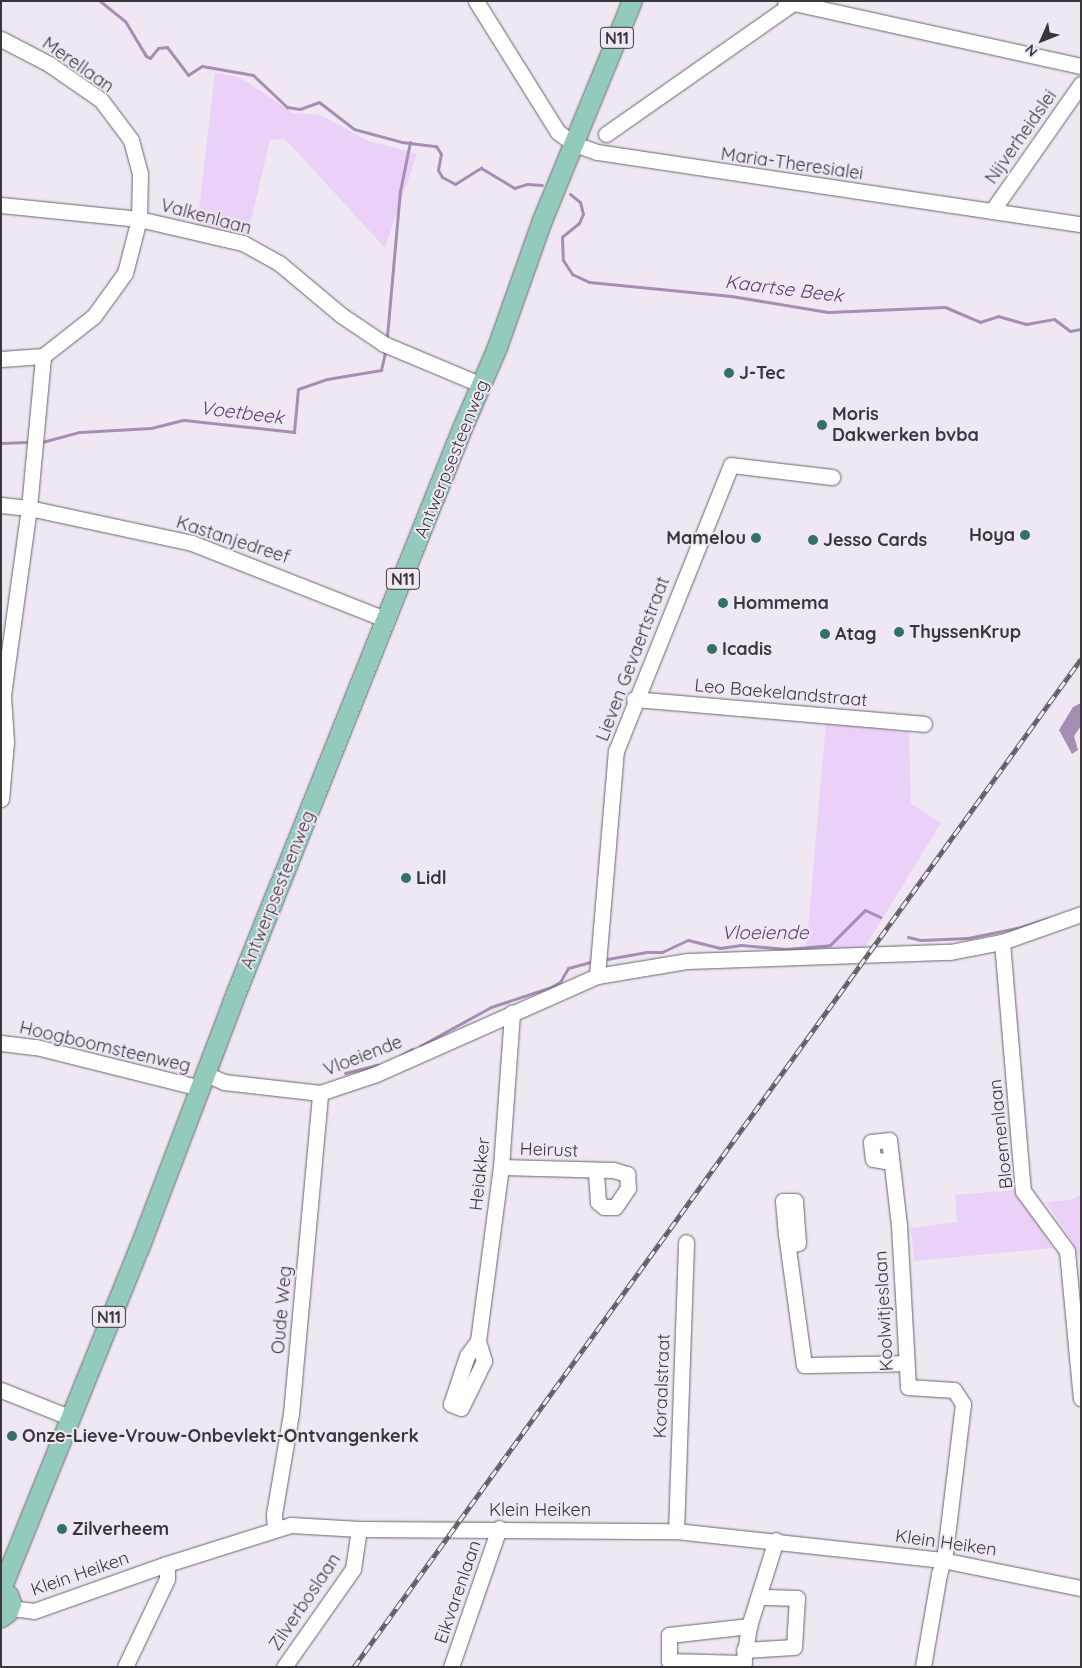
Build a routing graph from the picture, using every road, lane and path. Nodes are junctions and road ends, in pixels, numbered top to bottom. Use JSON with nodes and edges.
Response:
{"nodes":[{"id":1,"x":476,"y":1,"type":"edge"},
{"id":2,"x":632,"y":1,"type":"edge"},
{"id":3,"x":792,"y":2,"type":"edge"},
{"id":4,"x":1,"y":39,"type":"edge"},
{"id":5,"x":1081,"y":66,"type":"edge"},
{"id":6,"x":1081,"y":84,"type":"edge"},
{"id":7,"x":606,"y":134,"type":"dead end"},
{"id":8,"x":574,"y":144,"type":"junction"},
{"id":9,"x":1,"y":206,"type":"edge"},
{"id":10,"x":992,"y":211,"type":"junction"},
{"id":11,"x":139,"y":219,"type":"junction"},
{"id":12,"x":1081,"y":224,"type":"edge"},
{"id":13,"x":43,"y":356,"type":"junction"},
{"id":14,"x":1,"y":359,"type":"edge"},
{"id":15,"x":482,"y":385,"type":"junction"},
{"id":16,"x":832,"y":477,"type":"dead end"},
{"id":17,"x":1,"y":505,"type":"edge"},
{"id":18,"x":29,"y":508,"type":"junction"},
{"id":19,"x":387,"y":620,"type":"junction"},
{"id":20,"x":634,"y":699,"type":"junction"},
{"id":21,"x":924,"y":724,"type":"dead end"},
{"id":22,"x":1,"y":799,"type":"edge"},
{"id":23,"x":1081,"y":914,"type":"edge"},
{"id":24,"x":1002,"y":942,"type":"junction"},
{"id":25,"x":597,"y":976,"type":"junction"},
{"id":26,"x":512,"y":1012,"type":"junction"},
{"id":27,"x":1,"y":1043,"type":"edge"},
{"id":28,"x":204,"y":1081,"type":"junction"},
{"id":29,"x":320,"y":1093,"type":"junction"},
{"id":30,"x":891,"y":1162,"type":"dead end"},
{"id":31,"x":501,"y":1167,"type":"junction"},
{"id":32,"x":596,"y":1170,"type":"dead end"},
{"id":33,"x":686,"y":1242,"type":"dead end"},
{"id":34,"x":788,"y":1245,"type":"dead end"},
{"id":35,"x":478,"y":1341,"type":"dead end"},
{"id":36,"x":905,"y":1363,"type":"junction"},
{"id":37,"x":1,"y":1390,"type":"edge"},
{"id":38,"x":1081,"y":1398,"type":"edge"},
{"id":39,"x":69,"y":1417,"type":"junction"},
{"id":40,"x":499,"y":1528,"type":"junction"},
{"id":41,"x":275,"y":1529,"type":"junction"},
{"id":42,"x":359,"y":1529,"type":"junction"},
{"id":43,"x":676,"y":1531,"type":"junction"},
{"id":44,"x":776,"y":1540,"type":"junction"},
{"id":45,"x":942,"y":1560,"type":"junction"},
{"id":46,"x":167,"y":1564,"type":"junction"},
{"id":47,"x":1081,"y":1588,"type":"edge"},
{"id":48,"x":1,"y":1590,"type":"edge"},
{"id":49,"x":759,"y":1597,"type":"junction"},
{"id":50,"x":6,"y":1612,"type":"edge"},
{"id":51,"x":749,"y":1626,"type":"junction"},
{"id":52,"x":744,"y":1660,"type":"edge"},
{"id":53,"x":125,"y":1667,"type":"edge"},
{"id":54,"x":284,"y":1667,"type":"edge"},
{"id":55,"x":452,"y":1667,"type":"edge"},
{"id":56,"x":923,"y":1667,"type":"edge"}],
"edges":[{"from":1,"to":8,"type":"street","name":"Maria-Theresialei"},
{"from":2,"to":8,"type":"main road","number":"N11"},
{"from":3,"to":5,"type":"street"},
{"from":3,"to":7,"type":"street"},
{"from":4,"to":11,"type":"street","name":"Merellaan"},
{"from":6,"to":10,"type":"street","name":"Nijverheidslei"},
{"from":8,"to":10,"type":"street","name":"Maria-Theresialei"},
{"from":8,"to":15,"type":"main road","name":"Antwerpsesteenweg","number":"N11"},
{"from":9,"to":11,"type":"street","name":"Valkenlaan"},
{"from":10,"to":12,"type":"street","name":"Maria-Theresialei"},
{"from":11,"to":13,"type":"street","name":"Merellaan"},
{"from":11,"to":15,"type":"street","name":"Valkenlaan"},
{"from":13,"to":14,"type":"street"},
{"from":13,"to":18,"type":"street"},
{"from":15,"to":19,"type":"main road","name":"Antwerpsesteenweg","number":"N11"},
{"from":16,"to":20,"type":"street","name":"Lieven Gevaertstraat"},
{"from":17,"to":18,"type":"street","name":"Kastanjedreef"},
{"from":18,"to":19,"type":"street","name":"Kastanjedreef"},
{"from":18,"to":22,"type":"street"},
{"from":19,"to":28,"type":"main road","name":"Antwerpsesteenweg","number":"N11"},
{"from":20,"to":21,"type":"street","name":"Leo Baekelandstraat"},
{"from":20,"to":25,"type":"street","name":"Lieven Gevaertstraat"},
{"from":23,"to":24,"type":"street","name":"Vloeiende"},
{"from":24,"to":25,"type":"street","name":"Vloeiende"},
{"from":24,"to":38,"type":"street","name":"Bloemenlaan"},
{"from":25,"to":26,"type":"street","name":"Vloeiende"},
{"from":26,"to":29,"type":"street","name":"Vloeiende"},
{"from":26,"to":31,"type":"street","name":"Heiakker"},
{"from":27,"to":28,"type":"street","name":"Hoogboomsteenweg"},
{"from":28,"to":29,"type":"street","name":"Vloeiende"},
{"from":28,"to":39,"type":"main road","name":"Antwerpsesteenweg","number":"N11"},
{"from":29,"to":41,"type":"street","name":"Oude Weg"},
{"from":30,"to":36,"type":"street","name":"Koolwitjeslaan"},
{"from":31,"to":32,"type":"street","name":"Heirust"},
{"from":31,"to":35,"type":"street","name":"Heiakker"},
{"from":33,"to":43,"type":"street","name":"Koraalstraat"},
{"from":34,"to":36,"type":"street"},
{"from":36,"to":45,"type":"street","name":"Koolwitjeslaan"},
{"from":37,"to":39,"type":"street"},
{"from":39,"to":48,"type":"main road","name":"Antwerpsesteenweg","number":"N11"},
{"from":40,"to":42,"type":"street","name":"Klein Heiken"},
{"from":40,"to":43,"type":"street","name":"Klein Heiken"},
{"from":40,"to":55,"type":"street","name":"Eikvarenlaan"},
{"from":41,"to":42,"type":"street","name":"Klein Heiken"},
{"from":41,"to":46,"type":"street","name":"Klein Heiken"},
{"from":42,"to":54,"type":"street","name":"Zilverboslaan"},
{"from":43,"to":44,"type":"street","name":"Klein Heiken"},
{"from":44,"to":45,"type":"street","name":"Klein Heiken"},
{"from":44,"to":49,"type":"street"},
{"from":45,"to":47,"type":"street","name":"Klein Heiken"},
{"from":45,"to":56,"type":"street"},
{"from":46,"to":50,"type":"street","name":"Klein Heiken"},
{"from":46,"to":53,"type":"street"},
{"from":48,"to":50,"type":"main road","number":"N11"},
{"from":49,"to":51,"type":"street"},
{"from":49,"to":52,"type":"street"},
{"from":51,"to":52,"type":"street"},
{"from":51,"to":52,"type":"street"}]}
